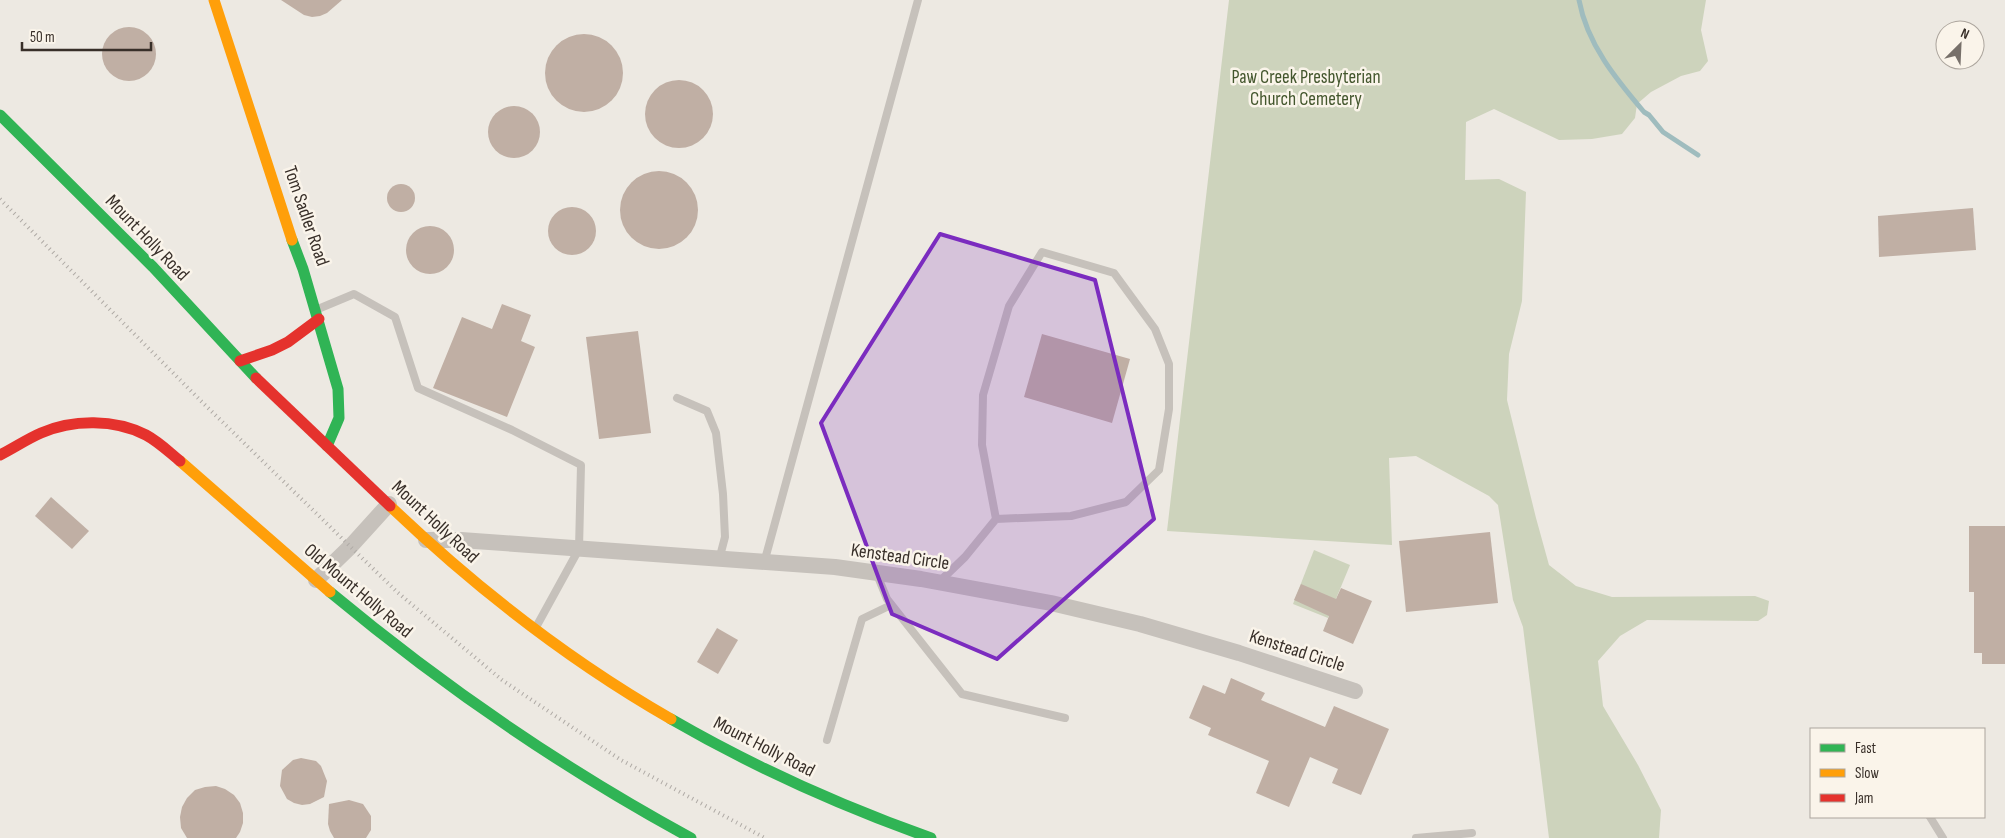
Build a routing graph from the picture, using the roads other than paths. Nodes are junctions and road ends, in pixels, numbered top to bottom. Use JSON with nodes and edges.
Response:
{"nodes":[{"id":1,"x":214,"y":0,"type":"edge"},
{"id":2,"x":918,"y":0,"type":"edge"},
{"id":3,"x":0,"y":115,"type":"edge"},
{"id":4,"x":317,"y":314,"type":"junction"},
{"id":5,"x":240,"y":361,"type":"junction"},
{"id":6,"x":677,"y":398,"type":"dead end"},
{"id":7,"x":327,"y":446,"type":"junction"},
{"id":8,"x":0,"y":455,"type":"edge"},
{"id":9,"x":389,"y":504,"type":"junction"},
{"id":10,"x":996,"y":519,"type":"junction"},
{"id":11,"x":426,"y":540,"type":"junction"},
{"id":12,"x":579,"y":549,"type":"junction"},
{"id":13,"x":720,"y":560,"type":"junction"},
{"id":14,"x":764,"y":563,"type":"junction"},
{"id":15,"x":876,"y":572,"type":"junction"},
{"id":16,"x":316,"y":580,"type":"junction"},
{"id":17,"x":939,"y":582,"type":"junction"},
{"id":18,"x":892,"y":606,"type":"junction"},
{"id":19,"x":535,"y":630,"type":"junction"},
{"id":20,"x":1355,"y":691,"type":"dead end"},
{"id":21,"x":1065,"y":718,"type":"dead end"},
{"id":22,"x":827,"y":740,"type":"dead end"},
{"id":23,"x":1931,"y":818,"type":"edge"},
{"id":24,"x":1472,"y":833,"type":"dead end"},
{"id":25,"x":691,"y":838,"type":"edge"},
{"id":26,"x":931,"y":838,"type":"edge"},
{"id":27,"x":1416,"y":838,"type":"edge"},
{"id":28,"x":1943,"y":838,"type":"edge"}],
"edges":[{"from":1,"to":4,"type":"street","name":"Tom Sadler Road"},
{"from":2,"to":14,"type":"lane"},
{"from":3,"to":5,"type":"street","name":"Mount Holly Road"},
{"from":4,"to":5,"type":"street"},
{"from":4,"to":7,"type":"street","name":"Tom Sadler Road"},
{"from":4,"to":12,"type":"lane"},
{"from":5,"to":7,"type":"street","name":"Mount Holly Road"},
{"from":6,"to":13,"type":"lane"},
{"from":7,"to":9,"type":"street","name":"Mount Holly Road"},
{"from":8,"to":16,"type":"street","name":"Old Mount Holly Road"},
{"from":9,"to":11,"type":"street","name":"Mount Holly Road"},
{"from":9,"to":16,"type":"street"},
{"from":10,"to":10,"type":"lane"},
{"from":10,"to":17,"type":"lane"},
{"from":11,"to":12,"type":"street","name":"Kenstead Circle"},
{"from":11,"to":19,"type":"street","name":"Mount Holly Road"},
{"from":12,"to":13,"type":"street","name":"Kenstead Circle"},
{"from":12,"to":19,"type":"lane"},
{"from":13,"to":14,"type":"street","name":"Kenstead Circle"},
{"from":14,"to":15,"type":"street","name":"Kenstead Circle"},
{"from":15,"to":17,"type":"street","name":"Kenstead Circle"},
{"from":15,"to":18,"type":"lane"},
{"from":16,"to":25,"type":"street","name":"Old Mount Holly Road"},
{"from":17,"to":20,"type":"street","name":"Kenstead Circle"},
{"from":18,"to":21,"type":"lane"},
{"from":18,"to":22,"type":"lane"},
{"from":19,"to":26,"type":"street","name":"Mount Holly Road"},
{"from":23,"to":28,"type":"lane"},
{"from":24,"to":27,"type":"lane"}]}
